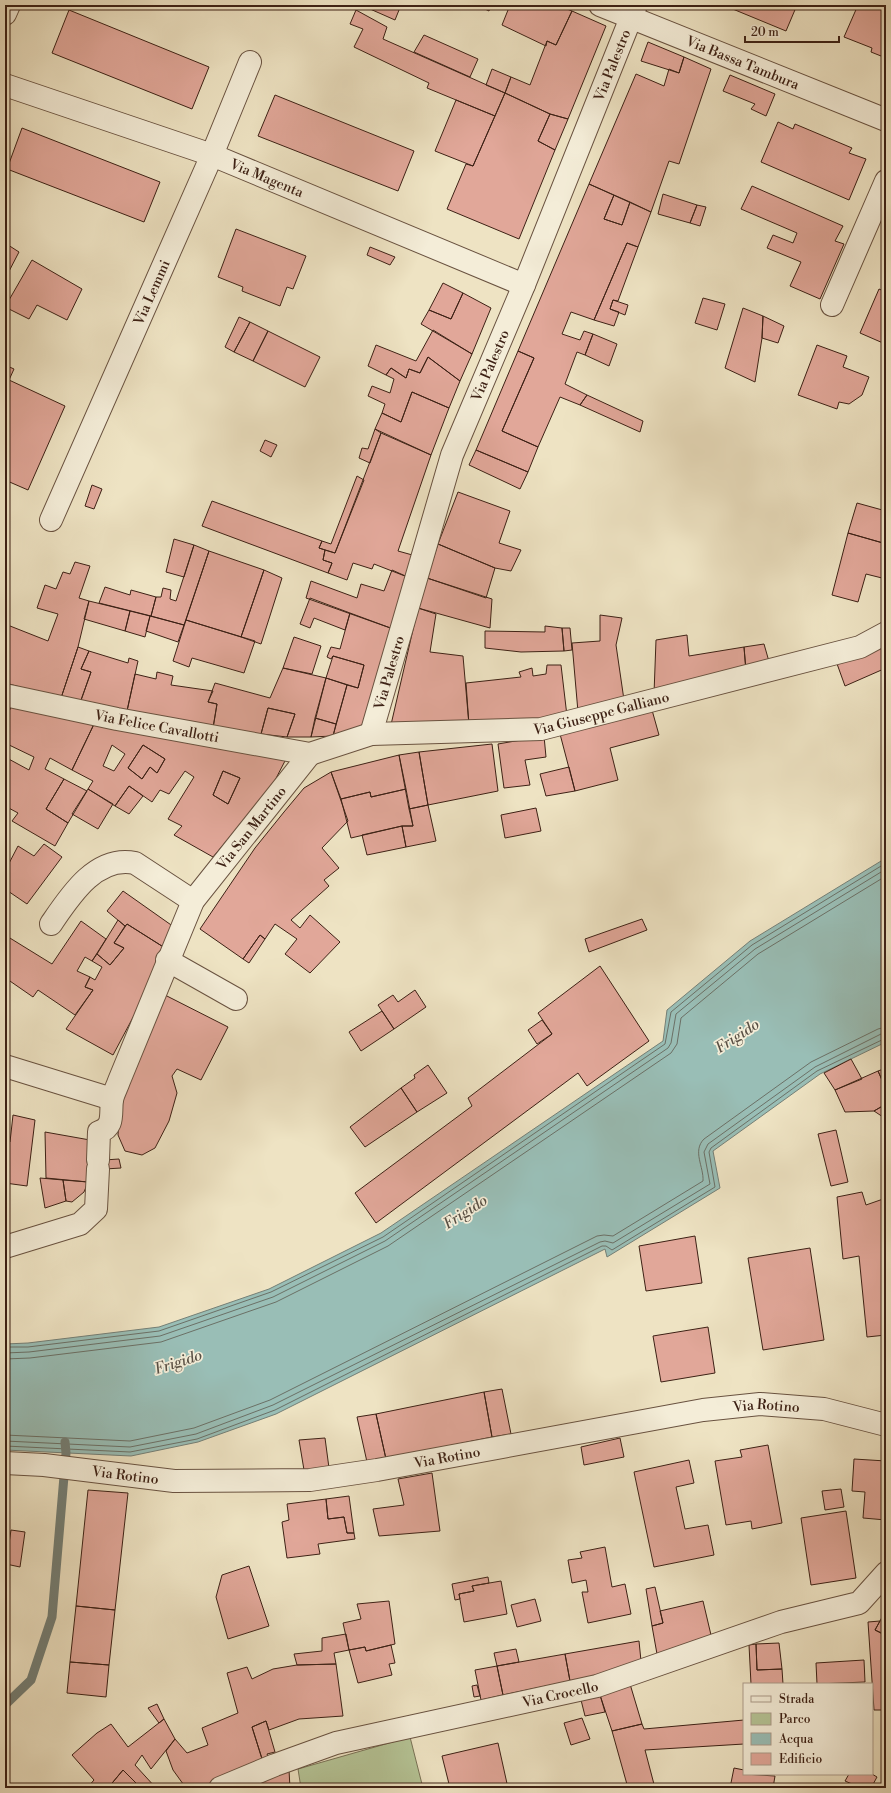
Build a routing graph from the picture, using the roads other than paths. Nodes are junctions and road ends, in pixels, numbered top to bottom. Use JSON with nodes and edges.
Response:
{"nodes":[{"id":1,"x":9,"y":5,"type":"edge"},
{"id":2,"x":600,"y":5,"type":"edge"},
{"id":3,"x":633,"y":11,"type":"edge"},
{"id":4,"x":5,"y":14,"type":"edge"},
{"id":5,"x":250,"y":62,"type":"dead end"},
{"id":6,"x":5,"y":85,"type":"edge"},
{"id":7,"x":886,"y":120,"type":"edge"},
{"id":8,"x":212,"y":155,"type":"junction"},
{"id":9,"x":886,"y":181,"type":"edge"},
{"id":10,"x":524,"y":285,"type":"junction"},
{"id":11,"x":832,"y":305,"type":"dead end"},
{"id":12,"x":50,"y":520,"type":"dead end"},
{"id":13,"x":886,"y":633,"type":"edge"},
{"id":14,"x":5,"y":695,"type":"edge"},
{"id":15,"x":371,"y":734,"type":"junction"},
{"id":16,"x":310,"y":754,"type":"junction"},
{"id":17,"x":193,"y":901,"type":"junction"},
{"id":18,"x":51,"y":924,"type":"dead end"},
{"id":19,"x":167,"y":960,"type":"junction"},
{"id":20,"x":236,"y":999,"type":"dead end"},
{"id":21,"x":5,"y":1066,"type":"edge"},
{"id":22,"x":115,"y":1090,"type":"junction"},
{"id":23,"x":5,"y":1247,"type":"edge"},
{"id":24,"x":886,"y":1425,"type":"edge"},
{"id":25,"x":5,"y":1463,"type":"edge"},
{"id":26,"x":886,"y":1573,"type":"edge"},
{"id":27,"x":220,"y":1788,"type":"edge"}],
"edges":[{"from":1,"to":4,"type":"street"},
{"from":2,"to":3,"type":"street","name":"Via Bassa Tambura"},
{"from":3,"to":7,"type":"street","name":"Via Bassa Tambura"},
{"from":3,"to":10,"type":"street","name":"Via Palestro"},
{"from":5,"to":8,"type":"street","name":"Via Lemmi"},
{"from":6,"to":8,"type":"street","name":"Via Magenta"},
{"from":8,"to":10,"type":"street","name":"Via Magenta"},
{"from":8,"to":12,"type":"street","name":"Via Lemmi"},
{"from":9,"to":11,"type":"street"},
{"from":10,"to":15,"type":"street","name":"Via Palestro"},
{"from":13,"to":15,"type":"street","name":"Via Giuseppe Galliano"},
{"from":14,"to":16,"type":"street","name":"Via Felice Cavallotti"},
{"from":15,"to":16,"type":"street","name":"Via Giuseppe Galliano"},
{"from":16,"to":17,"type":"street","name":"Via San Martino"},
{"from":17,"to":18,"type":"street"},
{"from":17,"to":19,"type":"street","name":"Via San Martino"},
{"from":19,"to":20,"type":"street"},
{"from":19,"to":22,"type":"street"},
{"from":21,"to":22,"type":"street"},
{"from":22,"to":23,"type":"street"},
{"from":24,"to":25,"type":"street","name":"Via Rotino"},
{"from":26,"to":27,"type":"street","name":"Via Crocello"}]}
